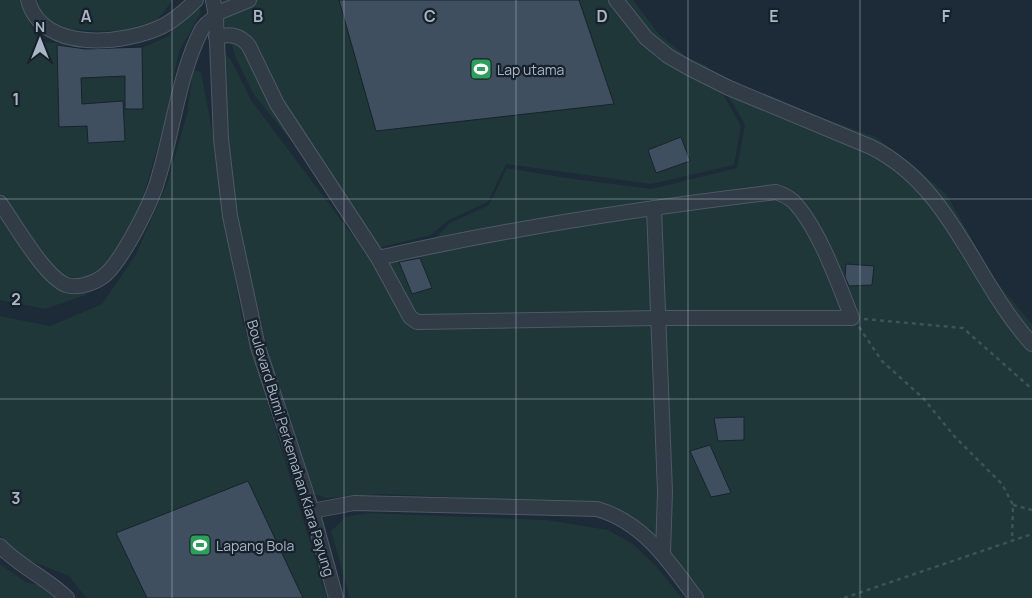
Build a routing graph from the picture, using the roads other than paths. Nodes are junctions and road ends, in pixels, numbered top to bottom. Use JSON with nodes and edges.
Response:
{"nodes":[{"id":1,"x":28,"y":0,"type":"edge"},
{"id":2,"x":196,"y":0,"type":"edge"},
{"id":3,"x":213,"y":0,"type":"edge"},
{"id":4,"x":249,"y":0,"type":"edge"},
{"id":5,"x":616,"y":0,"type":"edge"},
{"id":6,"x":215,"y":16,"type":"junction"},
{"id":7,"x":216,"y":37,"type":"junction"},
{"id":8,"x":0,"y":203,"type":"edge"},
{"id":9,"x":654,"y":208,"type":"junction"},
{"id":10,"x":378,"y":258,"type":"junction"},
{"id":11,"x":659,"y":318,"type":"junction"},
{"id":12,"x":1032,"y":344,"type":"edge"},
{"id":13,"x":312,"y":511,"type":"junction"},
{"id":14,"x":0,"y":546,"type":"edge"},
{"id":15,"x":663,"y":553,"type":"junction"},
{"id":16,"x":67,"y":598,"type":"edge"},
{"id":17,"x":336,"y":598,"type":"edge"},
{"id":18,"x":696,"y":598,"type":"edge"}],
"edges":[{"from":1,"to":2,"type":"street"},
{"from":3,"to":6,"type":"street","name":"Boulevard Bumi Perkemahan Kiara Payung"},
{"from":4,"to":6,"type":"street"},
{"from":5,"to":12,"type":"street"},
{"from":6,"to":7,"type":"street","name":"Boulevard Bumi Perkemahan Kiara Payung"},
{"from":6,"to":8,"type":"street"},
{"from":7,"to":10,"type":"street"},
{"from":7,"to":13,"type":"street","name":"Boulevard Bumi Perkemahan Kiara Payung"},
{"from":9,"to":10,"type":"street"},
{"from":9,"to":11,"type":"street"},
{"from":9,"to":11,"type":"street"},
{"from":10,"to":11,"type":"street"},
{"from":11,"to":15,"type":"street"},
{"from":13,"to":15,"type":"street"},
{"from":13,"to":17,"type":"street","name":"Boulevard Bumi Perkemahan Kiara Payung"},
{"from":14,"to":16,"type":"street"},
{"from":15,"to":18,"type":"street"}]}
